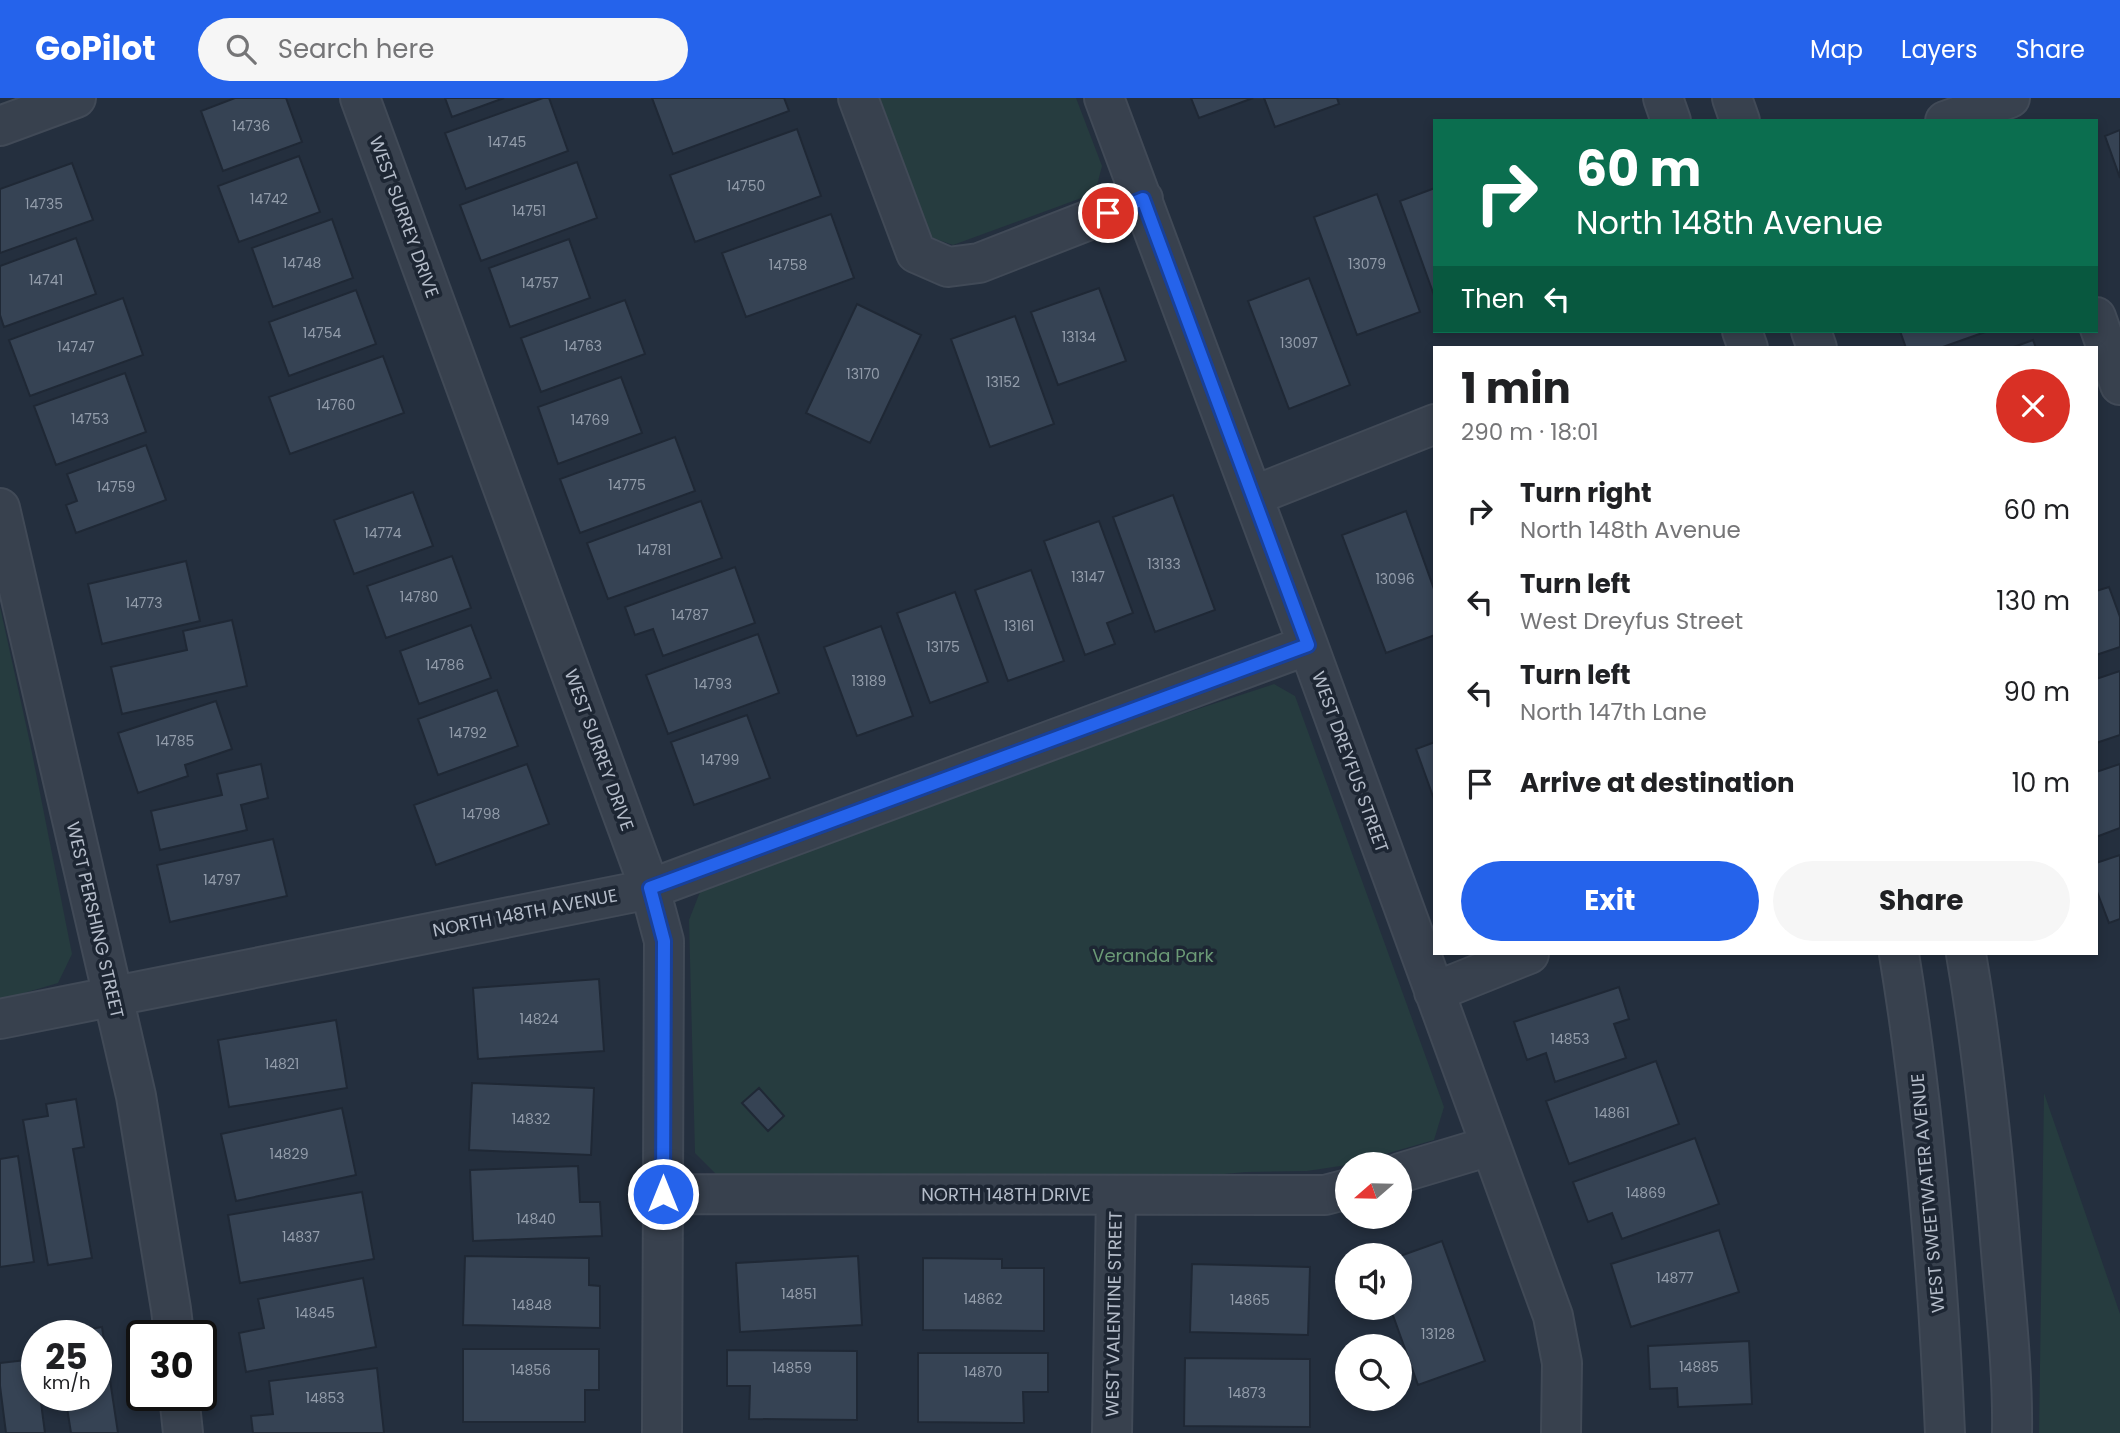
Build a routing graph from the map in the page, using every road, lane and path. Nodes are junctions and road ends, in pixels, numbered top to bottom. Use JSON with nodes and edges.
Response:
{"nodes":[{"id":1,"x":76,"y":98,"type":"edge"},
{"id":2,"x":360,"y":98,"type":"edge"},
{"id":3,"x":858,"y":98,"type":"edge"},
{"id":4,"x":1104,"y":98,"type":"edge"},
{"id":5,"x":1663,"y":98,"type":"edge"},
{"id":6,"x":1732,"y":98,"type":"edge"},
{"id":7,"x":2010,"y":98,"type":"edge"},
{"id":8,"x":2021,"y":98,"type":"edge"},
{"id":9,"x":1670,"y":119,"type":"edge"},
{"id":10,"x":1739,"y":119,"type":"edge"},
{"id":11,"x":1951,"y":119,"type":"edge"},
{"id":12,"x":2027,"y":119,"type":"edge"},
{"id":13,"x":0,"y":126,"type":"edge"},
{"id":14,"x":1143,"y":199,"type":"junction"},
{"id":15,"x":2098,"y":323,"type":"edge"},
{"id":16,"x":2120,"y":385,"type":"edge"},
{"id":17,"x":1433,"y":425,"type":"edge"},
{"id":18,"x":1252,"y":496,"type":"junction"},
{"id":19,"x":0,"y":508,"type":"edge"},
{"id":20,"x":1308,"y":645,"type":"junction"},
{"id":21,"x":650,"y":888,"type":"junction"},
{"id":22,"x":1526,"y":955,"type":"edge"},
{"id":23,"x":1899,"y":955,"type":"edge"},
{"id":24,"x":1966,"y":955,"type":"edge"},
{"id":25,"x":1434,"y":992,"type":"junction"},
{"id":26,"x":113,"y":995,"type":"junction"},
{"id":27,"x":0,"y":1019,"type":"edge"},
{"id":28,"x":1490,"y":1146,"type":"junction"},
{"id":29,"x":1412,"y":1169,"type":"edge"},
{"id":30,"x":1335,"y":1192,"type":"edge"},
{"id":31,"x":663,"y":1194,"type":"junction"},
{"id":32,"x":1116,"y":1195,"type":"junction"},
{"id":33,"x":172,"y":1320,"type":"edge"},
{"id":34,"x":181,"y":1411,"type":"edge"},
{"id":35,"x":183,"y":1433,"type":"edge"},
{"id":36,"x":662,"y":1433,"type":"edge"},
{"id":37,"x":1112,"y":1433,"type":"edge"},
{"id":38,"x":1561,"y":1433,"type":"edge"},
{"id":39,"x":1945,"y":1433,"type":"edge"},
{"id":40,"x":2012,"y":1433,"type":"edge"}],
"edges":[{"from":1,"to":13,"type":"street"},
{"from":2,"to":21,"type":"street","name":"WEST SURREY DRIVE"},
{"from":3,"to":14,"type":"street"},
{"from":4,"to":14,"type":"street","name":"WEST DREYFUS STREET"},
{"from":5,"to":9,"type":"street"},
{"from":6,"to":10,"type":"street"},
{"from":7,"to":11,"type":"street"},
{"from":8,"to":12,"type":"street"},
{"from":14,"to":18,"type":"street","name":"WEST DREYFUS STREET"},
{"from":15,"to":16,"type":"street"},
{"from":17,"to":18,"type":"street"},
{"from":18,"to":20,"type":"street","name":"WEST DREYFUS STREET"},
{"from":19,"to":26,"type":"street","name":"WEST PERSHING STREET"},
{"from":20,"to":21,"type":"street","name":"NORTH 148TH AVENUE"},
{"from":20,"to":25,"type":"street","name":"WEST DREYFUS STREET"},
{"from":21,"to":26,"type":"street","name":"NORTH 148TH AVENUE"},
{"from":21,"to":31,"type":"street","name":"WEST SURREY DRIVE"},
{"from":22,"to":25,"type":"street"},
{"from":23,"to":39,"type":"street","name":"WEST SWEETWATER AVENUE"},
{"from":24,"to":40,"type":"street"},
{"from":25,"to":28,"type":"street","name":"WEST DREYFUS STREET"},
{"from":26,"to":27,"type":"street","name":"NORTH 148TH AVENUE"},
{"from":26,"to":33,"type":"street","name":"WEST PERSHING STREET"},
{"from":28,"to":29,"type":"street"},
{"from":28,"to":38,"type":"street","name":"WEST DREYFUS STREET"},
{"from":30,"to":32,"type":"street","name":"NORTH 148TH DRIVE"},
{"from":31,"to":32,"type":"street","name":"NORTH 148TH DRIVE"},
{"from":31,"to":36,"type":"street","name":"WEST SURREY DRIVE"},
{"from":32,"to":37,"type":"street","name":"WEST VALENTINE STREET"},
{"from":34,"to":35,"type":"street"}]}
